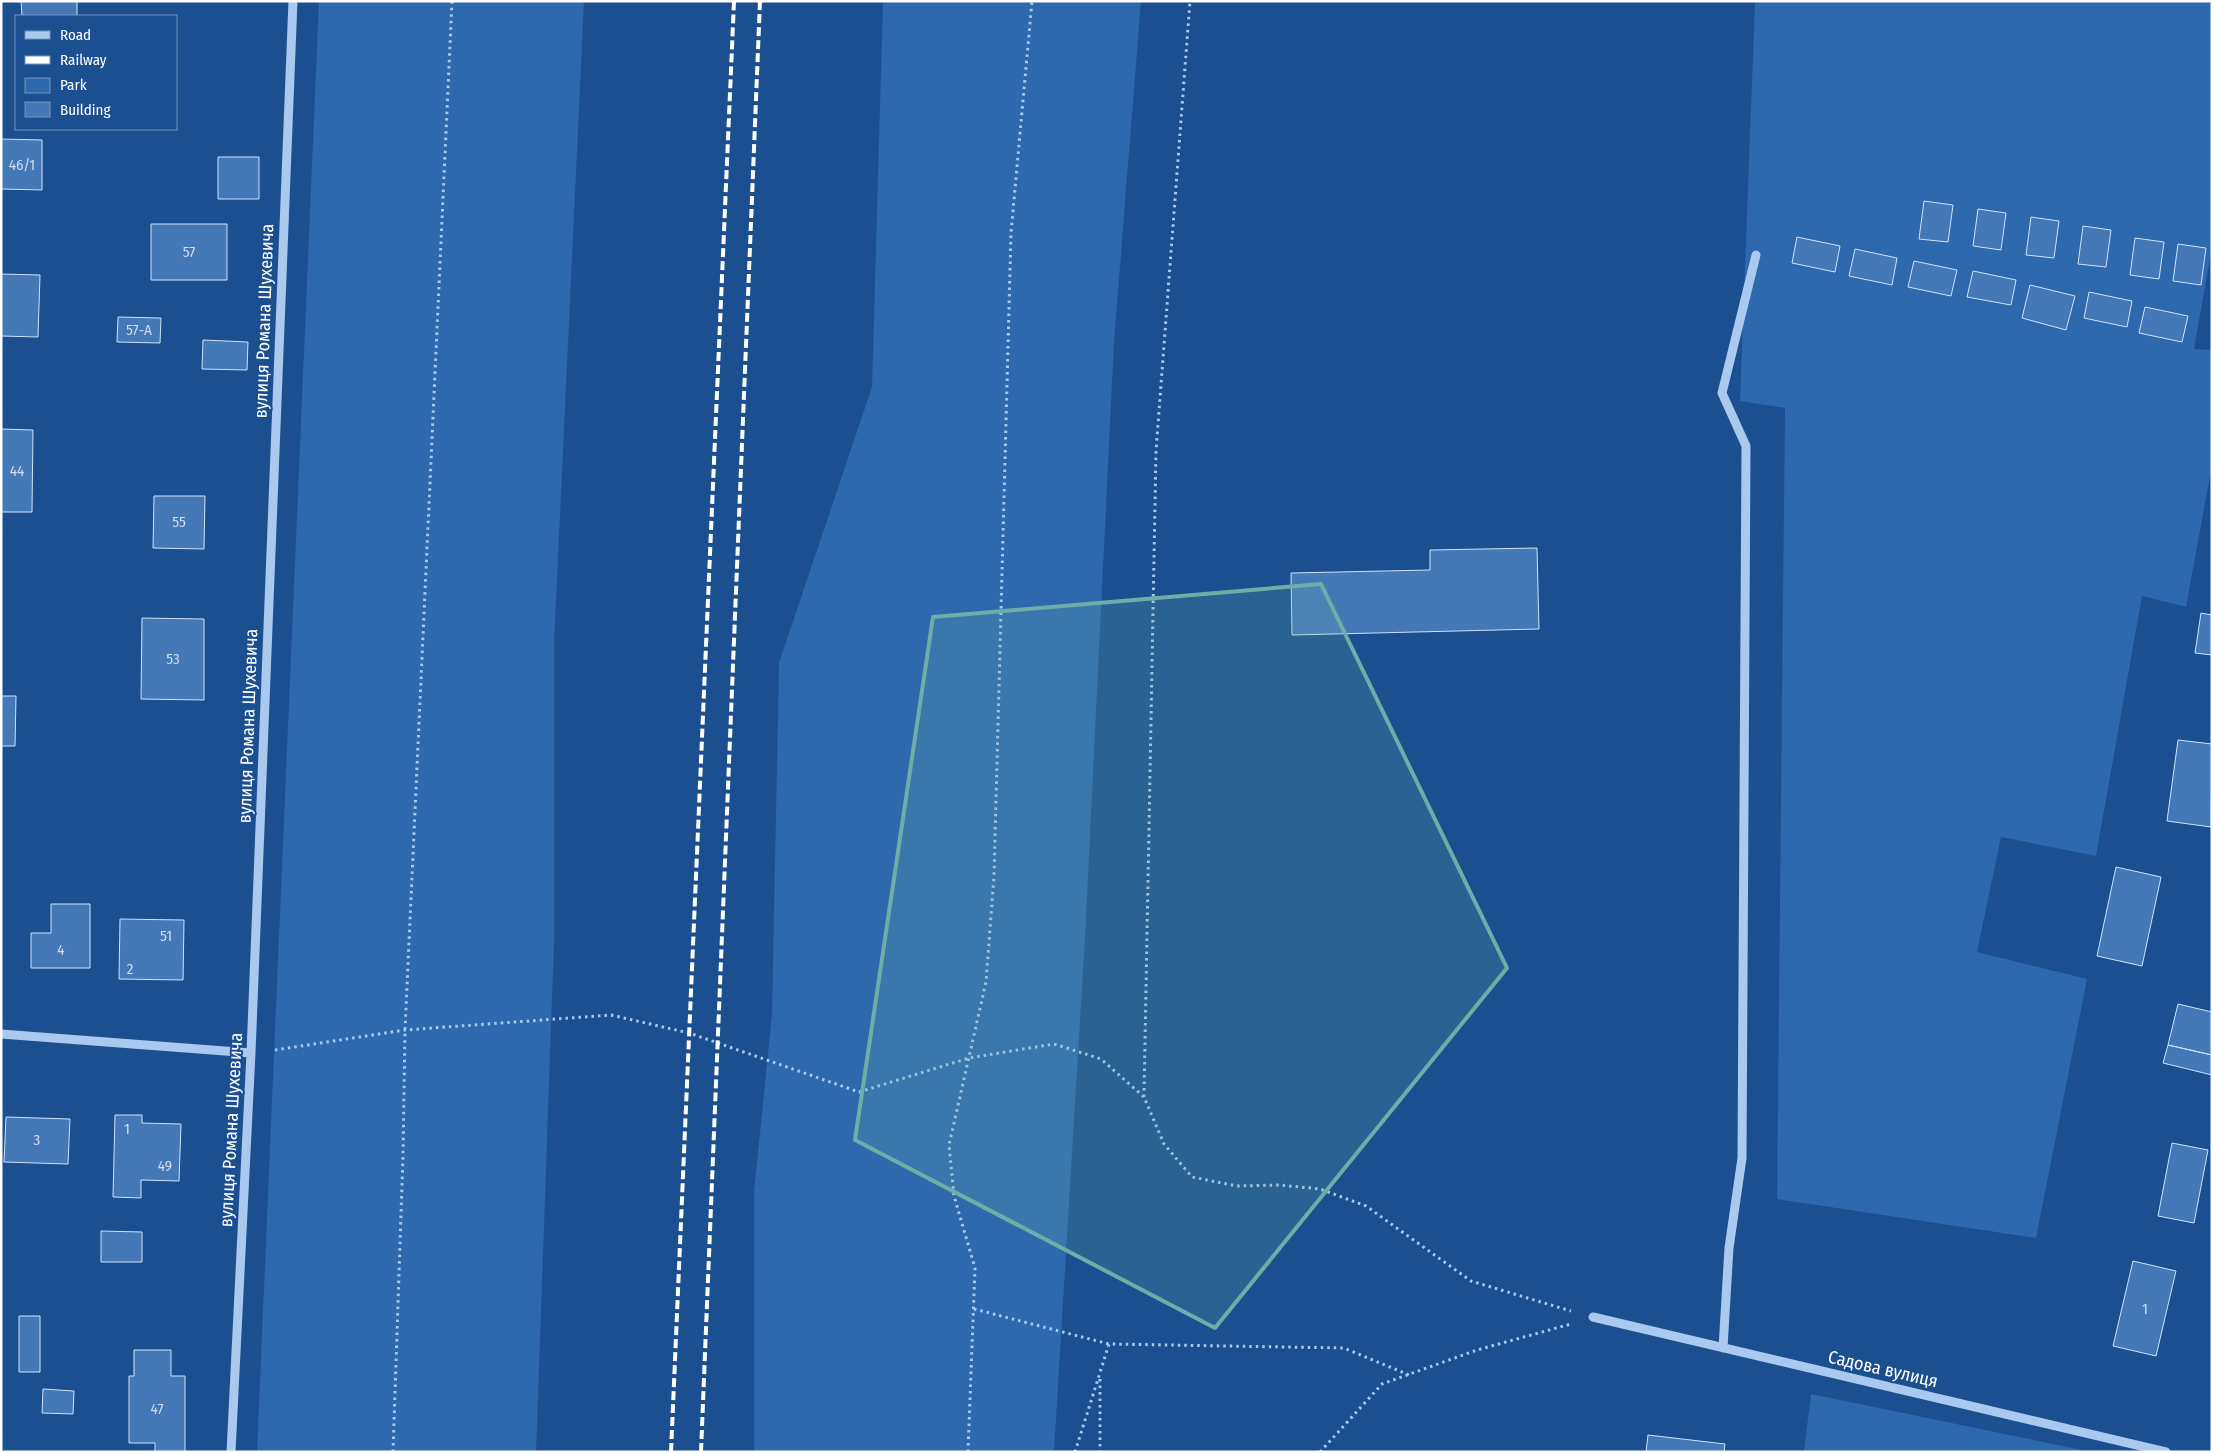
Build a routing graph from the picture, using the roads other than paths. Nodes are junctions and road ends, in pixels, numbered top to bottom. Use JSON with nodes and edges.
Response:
{"nodes":[{"id":1,"x":294,"y":1,"type":"edge"},
{"id":2,"x":1756,"y":255,"type":"dead end"},
{"id":3,"x":1,"y":1034,"type":"edge"},
{"id":4,"x":251,"y":1053,"type":"junction"},
{"id":5,"x":1593,"y":1318,"type":"road end"},
{"id":6,"x":1723,"y":1348,"type":"junction"},
{"id":7,"x":231,"y":1452,"type":"edge"},
{"id":8,"x":2166,"y":1452,"type":"edge"}],
"edges":[{"from":1,"to":4,"type":"street","name":"вулиця Романа Шухевича"},
{"from":2,"to":6,"type":"street"},
{"from":3,"to":4,"type":"street"},
{"from":4,"to":7,"type":"street","name":"вулиця Романа Шухевича"},
{"from":5,"to":6,"type":"street","name":"Садова вулиця"},
{"from":6,"to":8,"type":"street","name":"Садова вулиця"}]}
